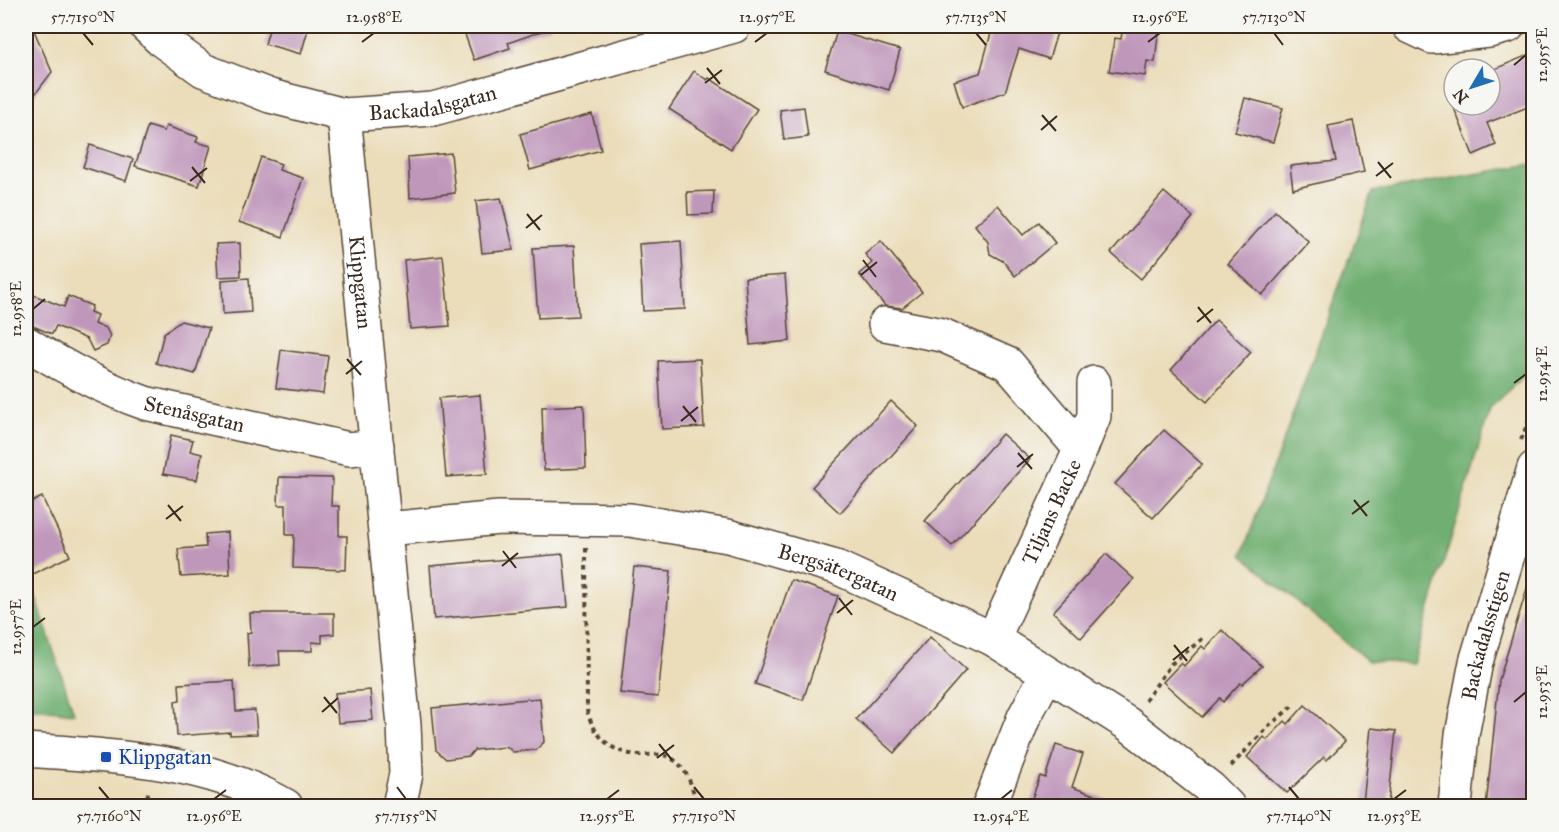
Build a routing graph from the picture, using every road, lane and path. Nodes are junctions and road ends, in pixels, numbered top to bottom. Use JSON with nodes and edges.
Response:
{"nodes":[{"id":1,"x":146,"y":26,"type":"edge"},
{"id":2,"x":734,"y":26,"type":"edge"},
{"id":3,"x":1508,"y":26,"type":"edge"},
{"id":4,"x":1421,"y":31,"type":"edge"},
{"id":5,"x":344,"y":115,"type":"junction"},
{"id":6,"x":885,"y":324,"type":"dead end"},
{"id":7,"x":26,"y":343,"type":"edge"},
{"id":8,"x":1094,"y":383,"type":"dead end"},
{"id":9,"x":377,"y":446,"type":"junction"},
{"id":10,"x":1082,"y":446,"type":"junction"},
{"id":11,"x":1533,"y":468,"type":"edge"},
{"id":12,"x":586,"y":519,"type":"junction"},
{"id":13,"x":387,"y":529,"type":"junction"},
{"id":14,"x":1206,"y":636,"type":"dead end"},
{"id":15,"x":993,"y":639,"type":"junction"},
{"id":16,"x":1047,"y":674,"type":"junction"},
{"id":17,"x":1295,"y":704,"type":"dead end"},
{"id":18,"x":1128,"y":724,"type":"junction"},
{"id":19,"x":26,"y":750,"type":"edge"},
{"id":20,"x":1219,"y":797,"type":"edge"},
{"id":21,"x":286,"y":807,"type":"edge"},
{"id":22,"x":399,"y":807,"type":"edge"},
{"id":23,"x":697,"y":807,"type":"edge"},
{"id":24,"x":989,"y":807,"type":"edge"},
{"id":25,"x":1455,"y":807,"type":"edge"}],
"edges":[{"from":1,"to":5,"type":"street","name":"Backadalsgatan"},
{"from":2,"to":5,"type":"street","name":"Backadalsgatan"},
{"from":3,"to":4,"type":"street"},
{"from":5,"to":9,"type":"street","name":"Klippgatan"},
{"from":6,"to":10,"type":"street"},
{"from":7,"to":9,"type":"street","name":"Stenåsgatan"},
{"from":8,"to":10,"type":"street","name":"Tiljans Backe"},
{"from":9,"to":13,"type":"street","name":"Klippgatan"},
{"from":10,"to":15,"type":"street","name":"Tiljans Backe"},
{"from":11,"to":25,"type":"street","name":"Backadalsstigen"},
{"from":12,"to":13,"type":"street","name":"Bergsätergatan"},
{"from":12,"to":15,"type":"street","name":"Bergsätergatan"},
{"from":12,"to":23,"type":"path"},
{"from":13,"to":22,"type":"street","name":"Klippgatan"},
{"from":14,"to":18,"type":"path"},
{"from":15,"to":16,"type":"street","name":"Bergsätergatan"},
{"from":16,"to":18,"type":"street","name":"Bergsätergatan"},
{"from":16,"to":24,"type":"street"},
{"from":17,"to":20,"type":"path"},
{"from":18,"to":20,"type":"street","name":"Bergsätergatan"},
{"from":19,"to":21,"type":"street"}]}
